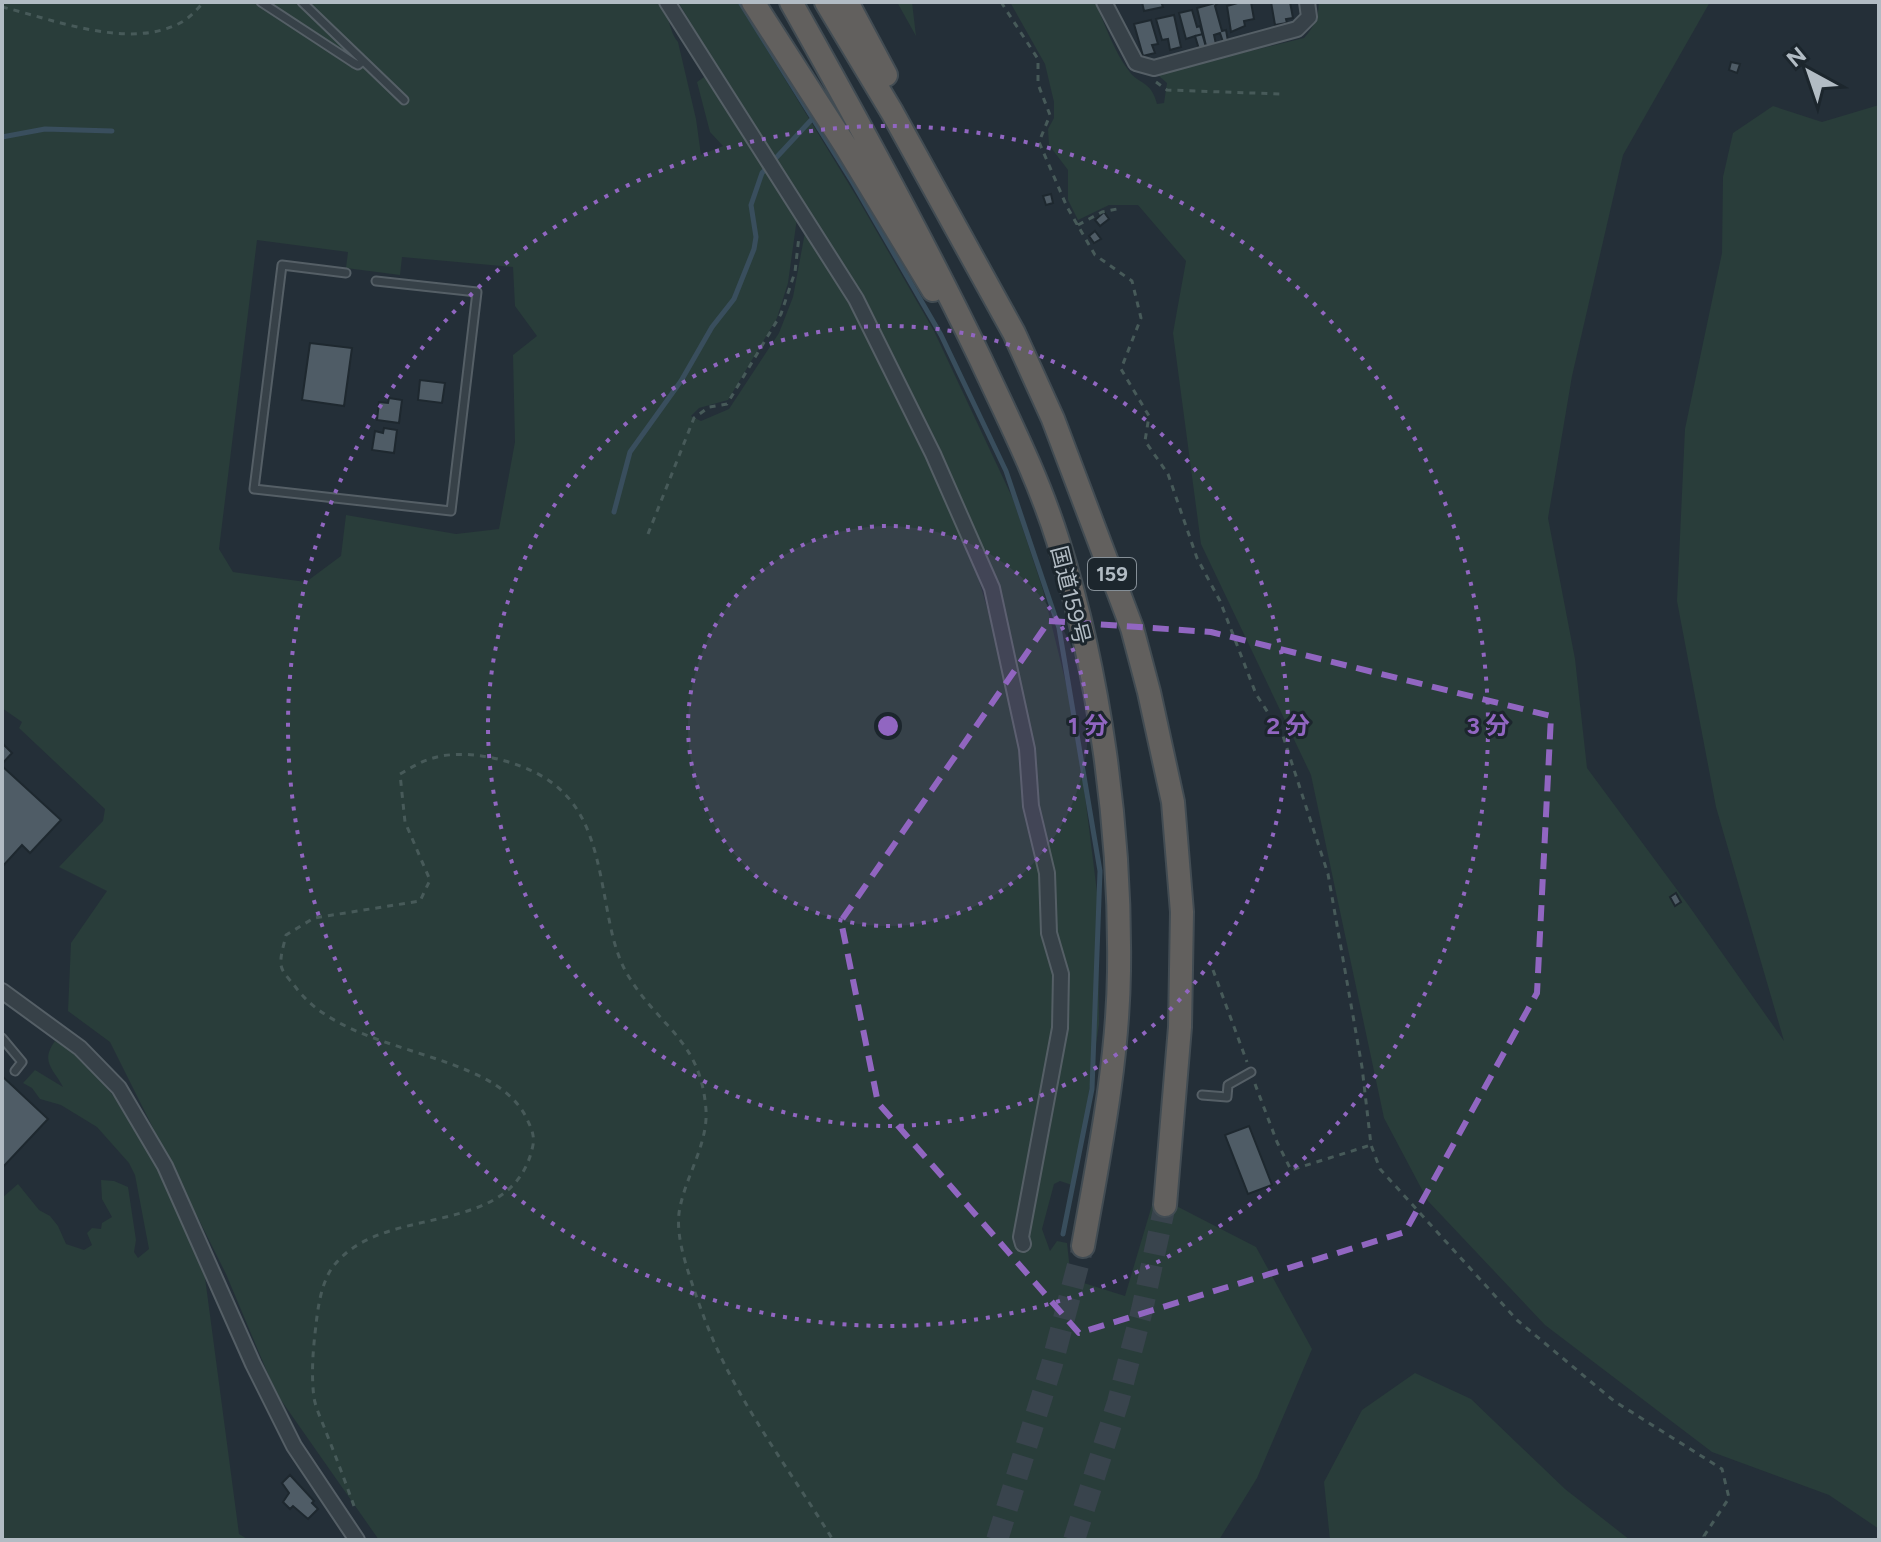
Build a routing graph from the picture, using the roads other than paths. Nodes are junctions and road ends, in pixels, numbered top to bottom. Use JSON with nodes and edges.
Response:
{"nodes":[{"id":1,"x":261,"y":2,"type":"edge"},
{"id":2,"x":302,"y":2,"type":"edge"},
{"id":3,"x":667,"y":2,"type":"edge"},
{"id":4,"x":753,"y":2,"type":"edge"},
{"id":5,"x":791,"y":2,"type":"edge"},
{"id":6,"x":826,"y":2,"type":"edge"},
{"id":7,"x":847,"y":2,"type":"edge"},
{"id":8,"x":1104,"y":2,"type":"edge"},
{"id":9,"x":1307,"y":2,"type":"edge"},
{"id":10,"x":363,"y":61,"type":"junction"},
{"id":11,"x":404,"y":100,"type":"dead end"},
{"id":12,"x":980,"y":268,"type":"junction"},
{"id":13,"x":346,"y":273,"type":"dead end"},
{"id":14,"x":376,"y":281,"type":"dead end"},
{"id":15,"x":1022,"y":447,"type":"junction"},
{"id":16,"x":2,"y":991,"type":"edge"},
{"id":17,"x":2,"y":1038,"type":"edge"},
{"id":18,"x":15,"y":1071,"type":"dead end"},
{"id":19,"x":1251,"y":1072,"type":"road end"},
{"id":20,"x":1202,"y":1095,"type":"dead end"},
{"id":21,"x":1165,"y":1205,"type":"tunnel mouth"},
{"id":22,"x":1023,"y":1244,"type":"dead end"},
{"id":23,"x":1083,"y":1246,"type":"tunnel mouth"},
{"id":24,"x":357,"y":1540,"type":"edge"}],
"edges":[{"from":1,"to":10,"type":"lane"},
{"from":2,"to":10,"type":"lane"},
{"from":3,"to":22,"type":"street"},
{"from":4,"to":15,"type":"highway","number":"159"},
{"from":5,"to":15,"type":"highway","name":"国道159号","number":"159"},
{"from":6,"to":12,"type":"highway","name":"国道159号","number":"159"},
{"from":7,"to":12,"type":"highway","number":"159"},
{"from":8,"to":9,"type":"street"},
{"from":10,"to":11,"type":"lane"},
{"from":12,"to":21,"type":"highway","name":"国道159号","number":"159"},
{"from":13,"to":14,"type":"lane"},
{"from":15,"to":23,"type":"highway","name":"国道159号","number":"159"},
{"from":16,"to":24,"type":"street"},
{"from":17,"to":18,"type":"lane"},
{"from":19,"to":20,"type":"lane"}]}
